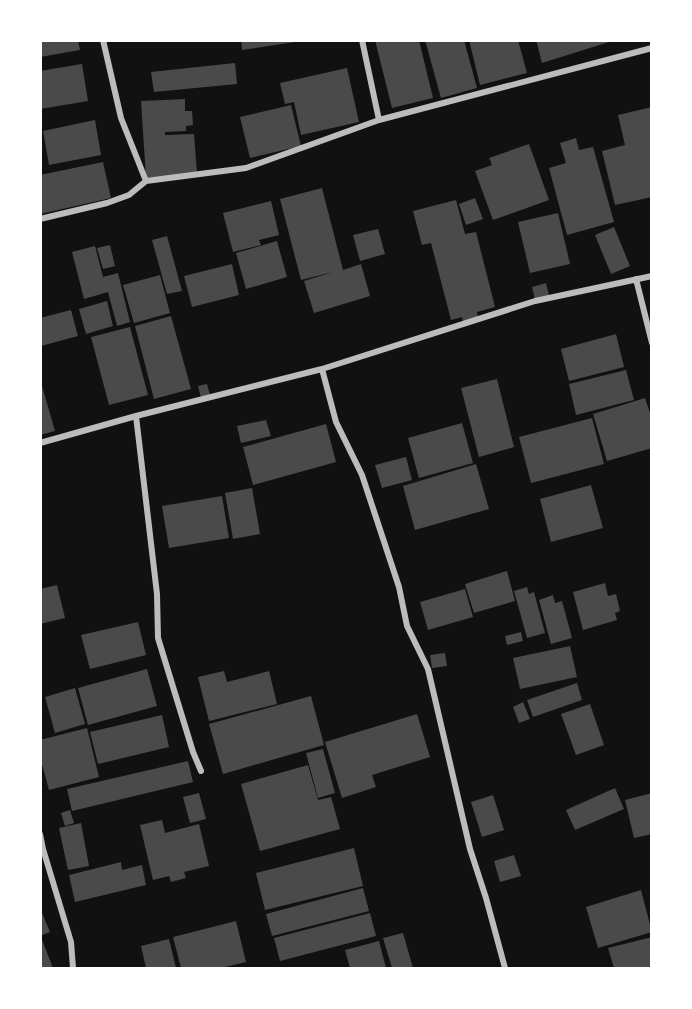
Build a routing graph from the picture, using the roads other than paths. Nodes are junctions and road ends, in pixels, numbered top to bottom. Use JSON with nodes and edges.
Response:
{"nodes":[{"id":1,"x":103,"y":40,"type":"edge"},
{"id":2,"x":362,"y":40,"type":"edge"},
{"id":3,"x":651,"y":48,"type":"edge"},
{"id":4,"x":379,"y":120,"type":"junction"},
{"id":5,"x":146,"y":181,"type":"junction"},
{"id":6,"x":40,"y":219,"type":"edge"},
{"id":7,"x":651,"y":276,"type":"edge"},
{"id":8,"x":636,"y":279,"type":"junction"},
{"id":9,"x":651,"y":343,"type":"edge"},
{"id":10,"x":322,"y":369,"type":"junction"},
{"id":11,"x":136,"y":416,"type":"junction"},
{"id":12,"x":40,"y":443,"type":"edge"},
{"id":13,"x":201,"y":771,"type":"dead end"},
{"id":14,"x":40,"y":834,"type":"edge"},
{"id":15,"x":73,"y":969,"type":"edge"},
{"id":16,"x":505,"y":969,"type":"edge"}],
"edges":[{"from":1,"to":5,"type":"street"},
{"from":2,"to":4,"type":"street"},
{"from":3,"to":4,"type":"street"},
{"from":4,"to":5,"type":"street"},
{"from":5,"to":6,"type":"street"},
{"from":7,"to":8,"type":"street"},
{"from":8,"to":9,"type":"street"},
{"from":8,"to":10,"type":"street"},
{"from":10,"to":11,"type":"street"},
{"from":10,"to":16,"type":"street"},
{"from":11,"to":12,"type":"street"},
{"from":11,"to":13,"type":"street"},
{"from":14,"to":15,"type":"street"}]}
